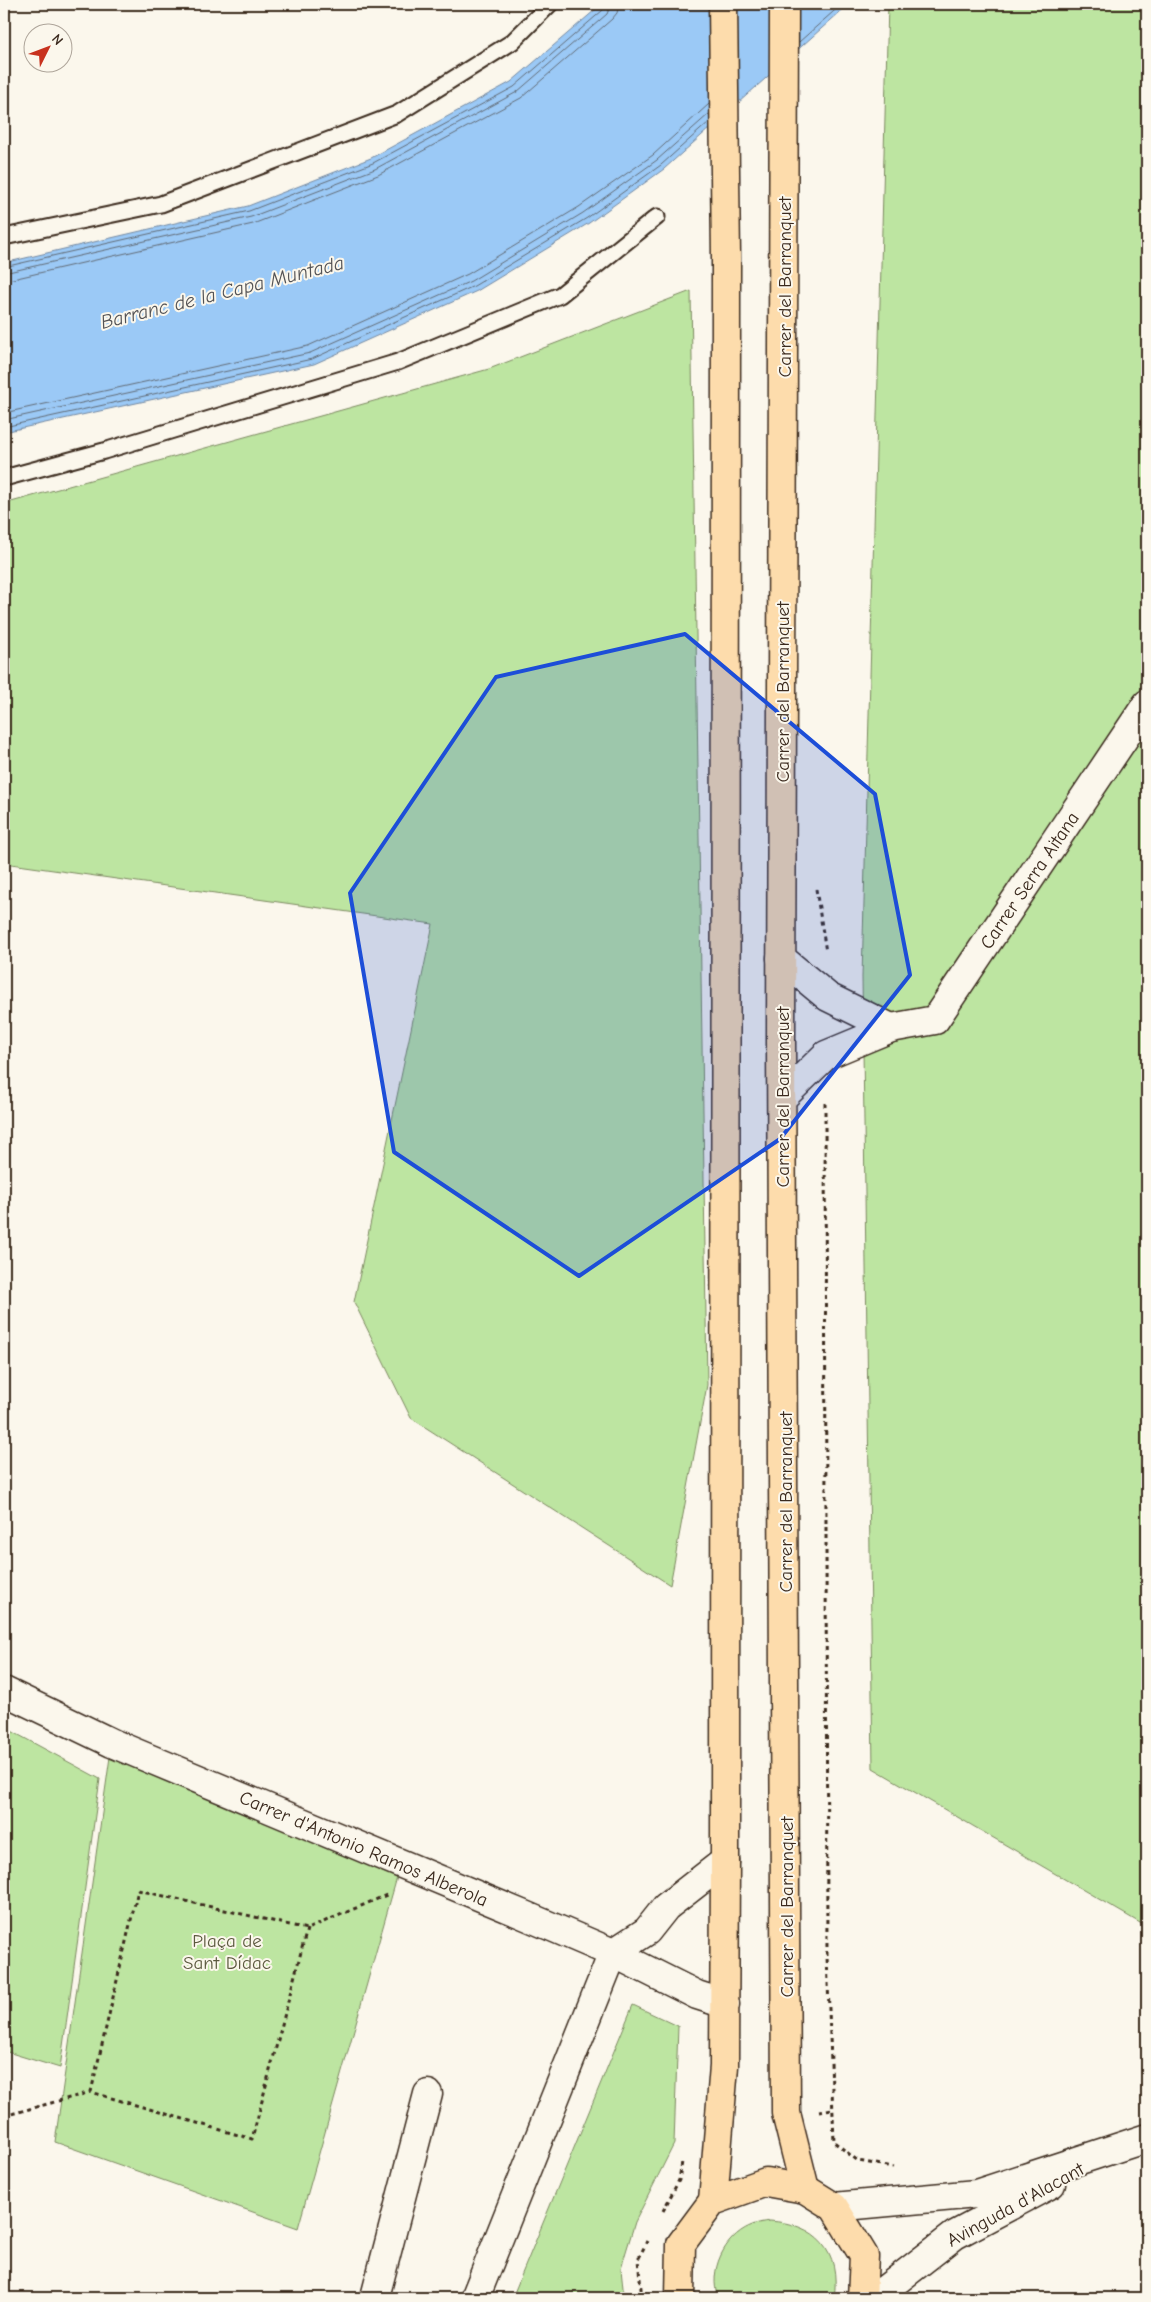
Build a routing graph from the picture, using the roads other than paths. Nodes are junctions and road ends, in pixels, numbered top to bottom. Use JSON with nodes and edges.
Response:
{"nodes":[{"id":1,"x":550,"y":4,"type":"edge"},
{"id":2,"x":723,"y":4,"type":"edge"},
{"id":3,"x":784,"y":4,"type":"edge"},
{"id":4,"x":657,"y":217,"type":"dead end"},
{"id":5,"x":4,"y":237,"type":"edge"},
{"id":6,"x":4,"y":478,"type":"edge"},
{"id":7,"x":1147,"y":704,"type":"edge"},
{"id":8,"x":782,"y":958,"type":"junction"},
{"id":9,"x":891,"y":1028,"type":"junction"},
{"id":10,"x":782,"y":1098,"type":"junction"},
{"id":11,"x":4,"y":1691,"type":"edge"},
{"id":12,"x":725,"y":1861,"type":"junction"},
{"id":13,"x":613,"y":1953,"type":"junction"},
{"id":14,"x":724,"y":2004,"type":"junction"},
{"id":15,"x":428,"y":2094,"type":"dead end"},
{"id":16,"x":1147,"y":2138,"type":"edge"},
{"id":17,"x":1112,"y":2151,"type":"junction"},
{"id":18,"x":805,"y":2189,"type":"junction"},
{"id":19,"x":713,"y":2201,"type":"junction"},
{"id":20,"x":834,"y":2207,"type":"junction"},
{"id":21,"x":375,"y":2297,"type":"dead end"},
{"id":22,"x":475,"y":2298,"type":"edge"},
{"id":23,"x":680,"y":2298,"type":"edge"},
{"id":24,"x":862,"y":2298,"type":"edge"},
{"id":25,"x":874,"y":2298,"type":"edge"}],
"edges":[{"from":1,"to":5,"type":"lane"},
{"from":2,"to":12,"type":"main road"},
{"from":3,"to":8,"type":"main road","name":"Carrer del Barranquet"},
{"from":4,"to":6,"type":"lane"},
{"from":7,"to":9,"type":"street","name":"Carrer Serra Aitana"},
{"from":8,"to":9,"type":"street"},
{"from":8,"to":10,"type":"main road","name":"Carrer del Barranquet"},
{"from":9,"to":10,"type":"street","name":"Carrer Serra Aitana"},
{"from":10,"to":18,"type":"main road","name":"Carrer del Barranquet"},
{"from":11,"to":13,"type":"street","name":"Carrer d'Antonio Ramos Alberola"},
{"from":12,"to":13,"type":"street"},
{"from":12,"to":14,"type":"main road"},
{"from":13,"to":14,"type":"street","name":"Carrer d'Antonio Ramos Alberola"},
{"from":13,"to":22,"type":"street"},
{"from":14,"to":19,"type":"main road"},
{"from":15,"to":21,"type":"street"},
{"from":16,"to":17,"type":"street","name":"Avinguda d'Alacant"},
{"from":17,"to":20,"type":"street","name":"Avinguda d'Alacant"},
{"from":17,"to":25,"type":"street","name":"Avinguda d'Alacant"},
{"from":18,"to":19,"type":"main road"},
{"from":18,"to":20,"type":"main road"},
{"from":19,"to":23,"type":"main road"},
{"from":20,"to":24,"type":"main road"}]}
